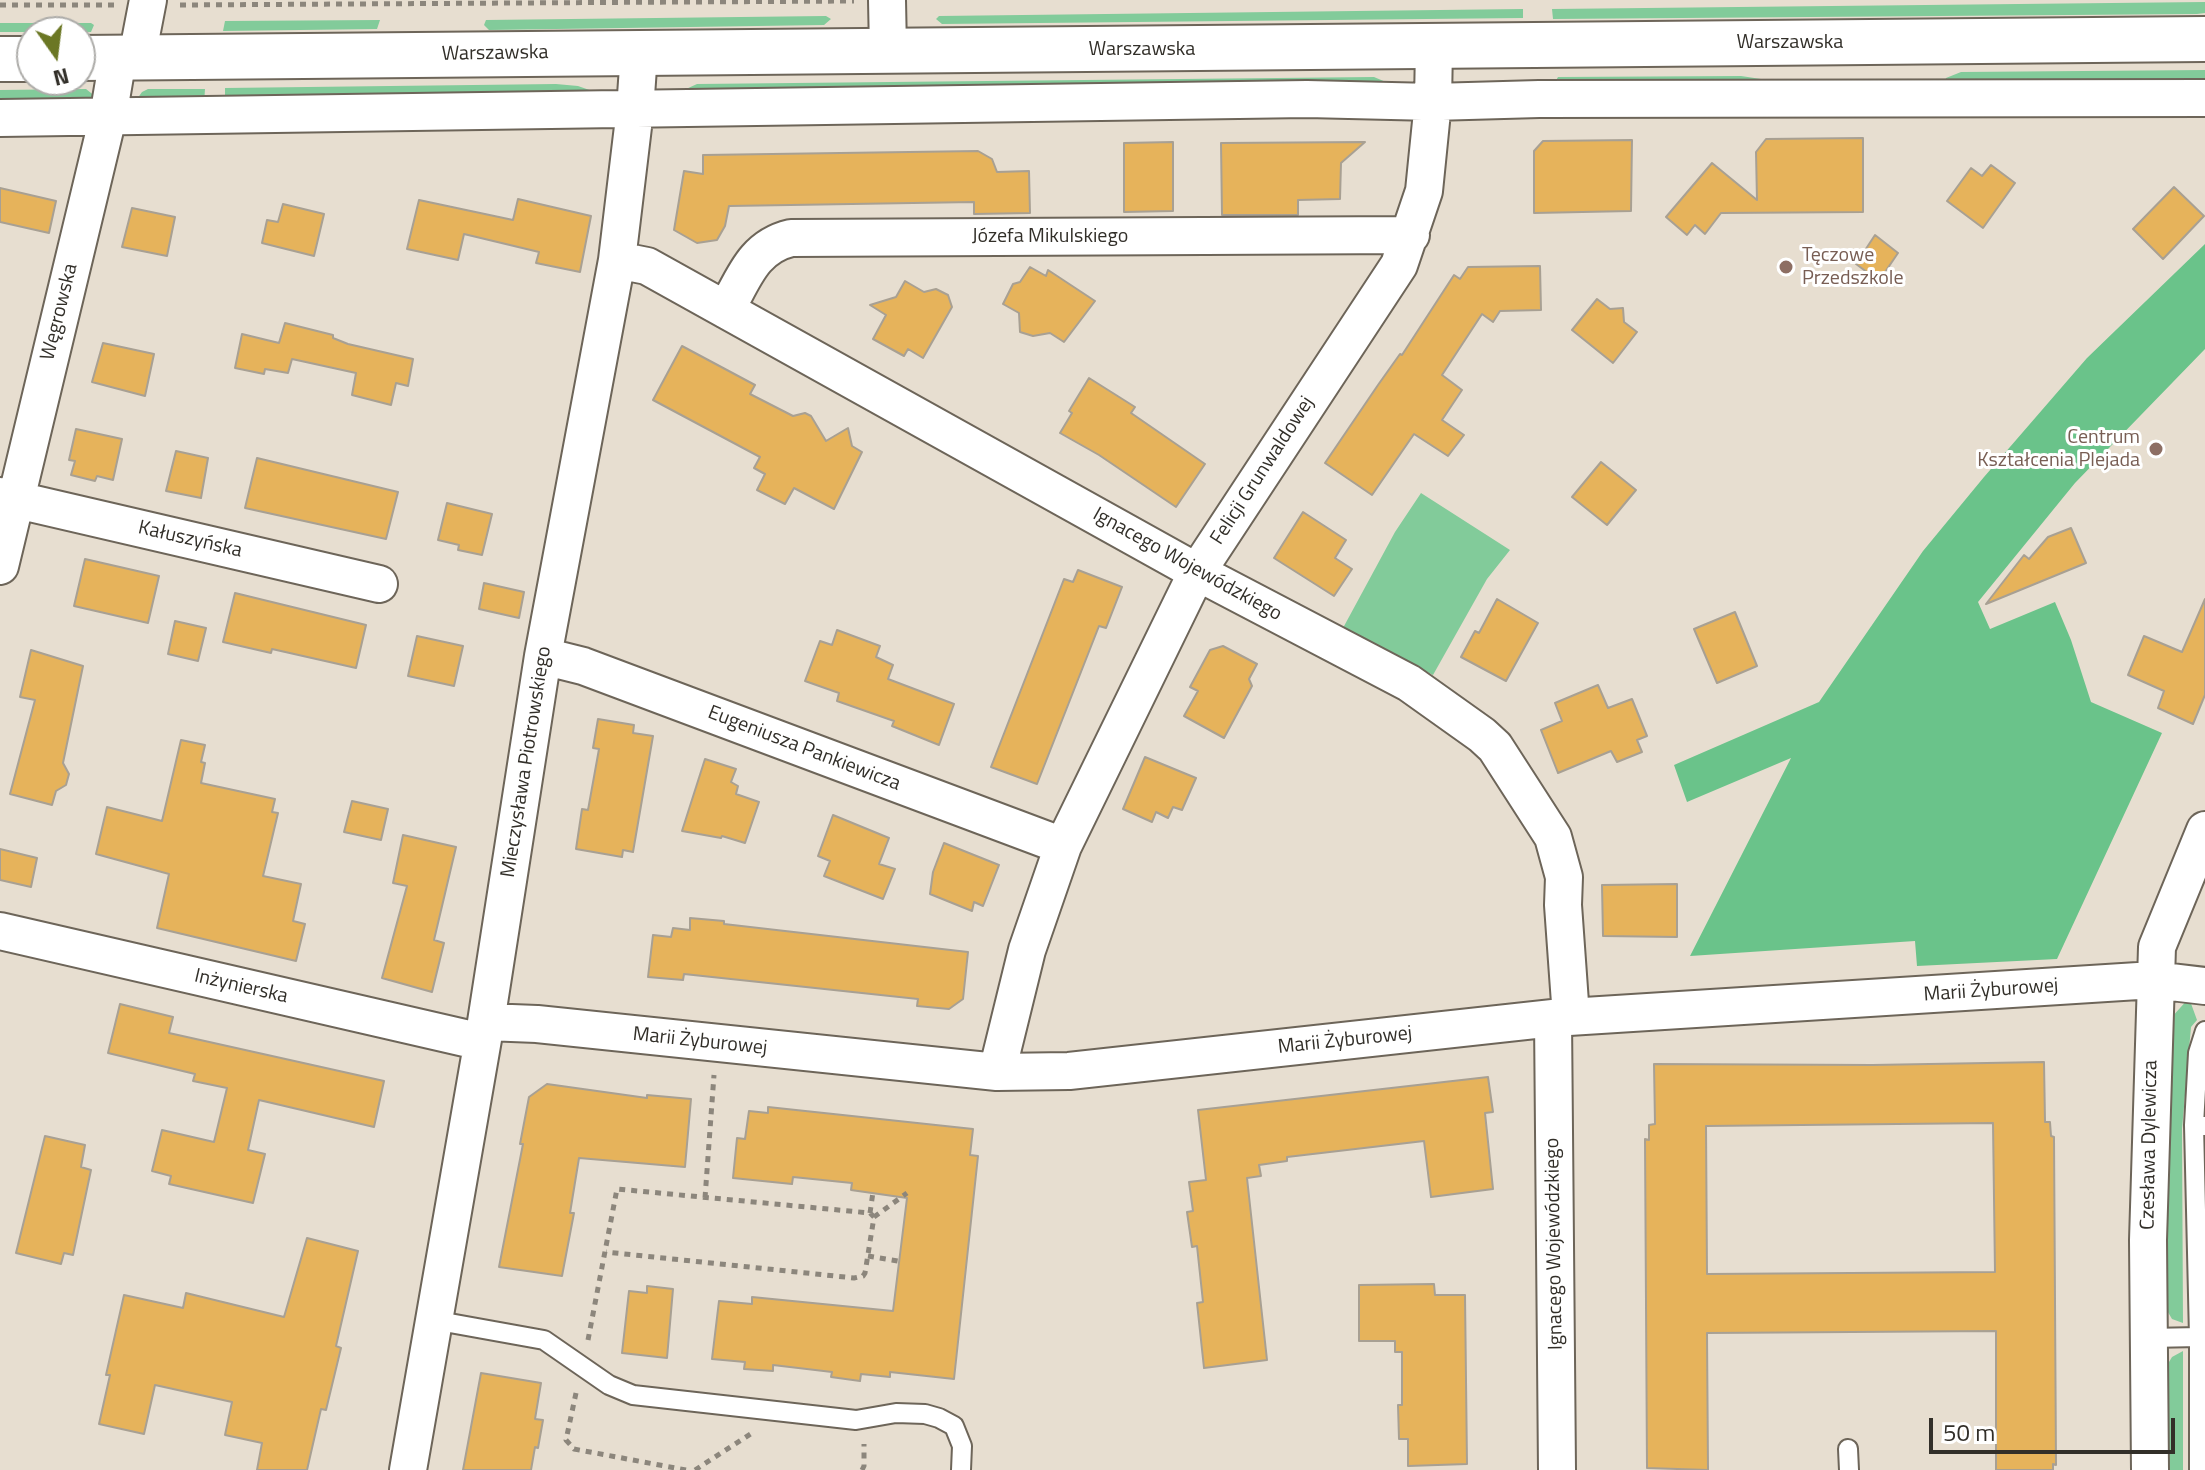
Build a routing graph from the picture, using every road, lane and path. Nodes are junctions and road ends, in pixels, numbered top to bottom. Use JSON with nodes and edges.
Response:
{"nodes":[{"id":1,"x":887,"y":0,"type":"edge"},
{"id":2,"x":148,"y":3,"type":"edge"},
{"id":3,"x":0,"y":5,"type":"edge"},
{"id":4,"x":2205,"y":39,"type":"edge"},
{"id":5,"x":1434,"y":47,"type":"junction"},
{"id":6,"x":888,"y":50,"type":"junction"},
{"id":7,"x":639,"y":53,"type":"junction"},
{"id":8,"x":112,"y":58,"type":"edge"},
{"id":9,"x":2205,"y":98,"type":"edge"},
{"id":10,"x":1433,"y":102,"type":"junction"},
{"id":11,"x":635,"y":110,"type":"junction"},
{"id":12,"x":108,"y":117,"type":"junction"},
{"id":13,"x":0,"y":118,"type":"edge"},
{"id":14,"x":1411,"y":235,"type":"junction"},
{"id":15,"x":617,"y":260,"type":"junction"},
{"id":16,"x":726,"y":310,"type":"junction"},
{"id":17,"x":7,"y":498,"type":"edge"},
{"id":18,"x":0,"y":566,"type":"edge"},
{"id":19,"x":1197,"y":572,"type":"junction"},
{"id":20,"x":379,"y":584,"type":"dead end"},
{"id":21,"x":543,"y":656,"type":"junction"},
{"id":22,"x":2205,"y":830,"type":"edge"},
{"id":23,"x":1063,"y":846,"type":"junction"},
{"id":24,"x":0,"y":931,"type":"edge"},
{"id":25,"x":2154,"y":980,"type":"junction"},
{"id":26,"x":2205,"y":986,"type":"edge"},
{"id":27,"x":1562,"y":1018,"type":"junction"},
{"id":28,"x":2205,"y":1031,"type":"edge"},
{"id":29,"x":484,"y":1032,"type":"junction"},
{"id":30,"x":717,"y":1045,"type":"junction"},
{"id":31,"x":997,"y":1072,"type":"junction"},
{"id":32,"x":2200,"y":1126,"type":"edge"},
{"id":33,"x":873,"y":1192,"type":"dead end"},
{"id":34,"x":907,"y":1193,"type":"dead end"},
{"id":35,"x":705,"y":1198,"type":"junction"},
{"id":36,"x":872,"y":1215,"type":"junction"},
{"id":37,"x":606,"y":1252,"type":"junction"},
{"id":38,"x":868,"y":1256,"type":"junction"},
{"id":39,"x":898,"y":1261,"type":"dead end"},
{"id":40,"x":433,"y":1320,"type":"junction"},
{"id":41,"x":2199,"y":1337,"type":"junction"},
{"id":42,"x":2149,"y":1338,"type":"junction"},
{"id":43,"x":583,"y":1367,"type":"junction"},
{"id":44,"x":762,"y":1426,"type":"dead end"},
{"id":45,"x":1848,"y":1449,"type":"dead end"},
{"id":46,"x":408,"y":1470,"type":"edge"},
{"id":47,"x":686,"y":1470,"type":"edge"},
{"id":48,"x":695,"y":1470,"type":"edge"},
{"id":49,"x":961,"y":1470,"type":"edge"},
{"id":50,"x":1557,"y":1470,"type":"edge"},
{"id":51,"x":1849,"y":1470,"type":"edge"},
{"id":52,"x":2150,"y":1470,"type":"edge"},
{"id":53,"x":2199,"y":1470,"type":"edge"}],
"edges":[{"from":1,"to":2,"type":"path"},
{"from":1,"to":6,"type":"street"},
{"from":2,"to":3,"type":"path"},
{"from":2,"to":8,"type":"street","name":"Węgrowska"},
{"from":4,"to":5,"type":"main road","name":"Warszawska"},
{"from":5,"to":6,"type":"main road","name":"Warszawska"},
{"from":5,"to":10,"type":"street","name":"Felicji Grunwaldowej"},
{"from":6,"to":7,"type":"main road","name":"Warszawska"},
{"from":7,"to":8,"type":"main road","name":"Warszawska"},
{"from":7,"to":11,"type":"street","name":"Mieczysława Piotrowskiego"},
{"from":8,"to":12,"type":"street","name":"Węgrowska"},
{"from":9,"to":10,"type":"street"},
{"from":10,"to":11,"type":"street"},
{"from":10,"to":14,"type":"street","name":"Felicji Grunwaldowej"},
{"from":11,"to":12,"type":"street"},
{"from":11,"to":15,"type":"street","name":"Mieczysława Piotrowskiego"},
{"from":12,"to":13,"type":"street"},
{"from":12,"to":17,"type":"street","name":"Węgrowska"},
{"from":14,"to":16,"type":"street","name":"Józefa Mikulskiego"},
{"from":14,"to":19,"type":"street","name":"Felicji Grunwaldowej"},
{"from":15,"to":16,"type":"street","name":"Ignacego Wojewódzkiego"},
{"from":15,"to":21,"type":"street","name":"Mieczysława Piotrowskiego"},
{"from":16,"to":19,"type":"street","name":"Ignacego Wojewódzkiego"},
{"from":17,"to":18,"type":"street","name":"Węgrowska"},
{"from":17,"to":20,"type":"street","name":"Kałuszyńska"},
{"from":19,"to":23,"type":"street","name":"Felicji Grunwaldowej"},
{"from":19,"to":27,"type":"street","name":"Ignacego Wojewódzkiego"},
{"from":21,"to":23,"type":"street","name":"Eugeniusza Pankiewicza"},
{"from":21,"to":29,"type":"street","name":"Mieczysława Piotrowskiego"},
{"from":22,"to":25,"type":"street","name":"Czesława Dylewicza"},
{"from":23,"to":31,"type":"street","name":"Felicji Grunwaldowej"},
{"from":24,"to":29,"type":"street","name":"Inżynierska"},
{"from":25,"to":26,"type":"street","name":"Marii Żyburowej"},
{"from":25,"to":27,"type":"street","name":"Marii Żyburowej"},
{"from":25,"to":42,"type":"street","name":"Czesława Dylewicza"},
{"from":27,"to":31,"type":"street","name":"Marii Żyburowej"},
{"from":27,"to":50,"type":"street","name":"Ignacego Wojewódzkiego"},
{"from":28,"to":32,"type":"lane"},
{"from":29,"to":30,"type":"street","name":"Marii Żyburowej"},
{"from":29,"to":40,"type":"street","name":"Mieczysława Piotrowskiego"},
{"from":30,"to":31,"type":"street","name":"Marii Żyburowej"},
{"from":30,"to":35,"type":"path"},
{"from":32,"to":41,"type":"lane"},
{"from":33,"to":36,"type":"path"},
{"from":34,"to":36,"type":"path"},
{"from":35,"to":36,"type":"path"},
{"from":35,"to":37,"type":"path"},
{"from":36,"to":38,"type":"path"},
{"from":37,"to":38,"type":"path"},
{"from":37,"to":43,"type":"path"},
{"from":38,"to":39,"type":"path"},
{"from":40,"to":43,"type":"lane"},
{"from":40,"to":46,"type":"street","name":"Mieczysława Piotrowskiego"},
{"from":41,"to":42,"type":"lane"},
{"from":41,"to":53,"type":"lane"},
{"from":42,"to":52,"type":"street","name":"Czesława Dylewicza"},
{"from":43,"to":47,"type":"path"},
{"from":43,"to":49,"type":"lane"},
{"from":44,"to":48,"type":"path"},
{"from":45,"to":51,"type":"lane"}]}
